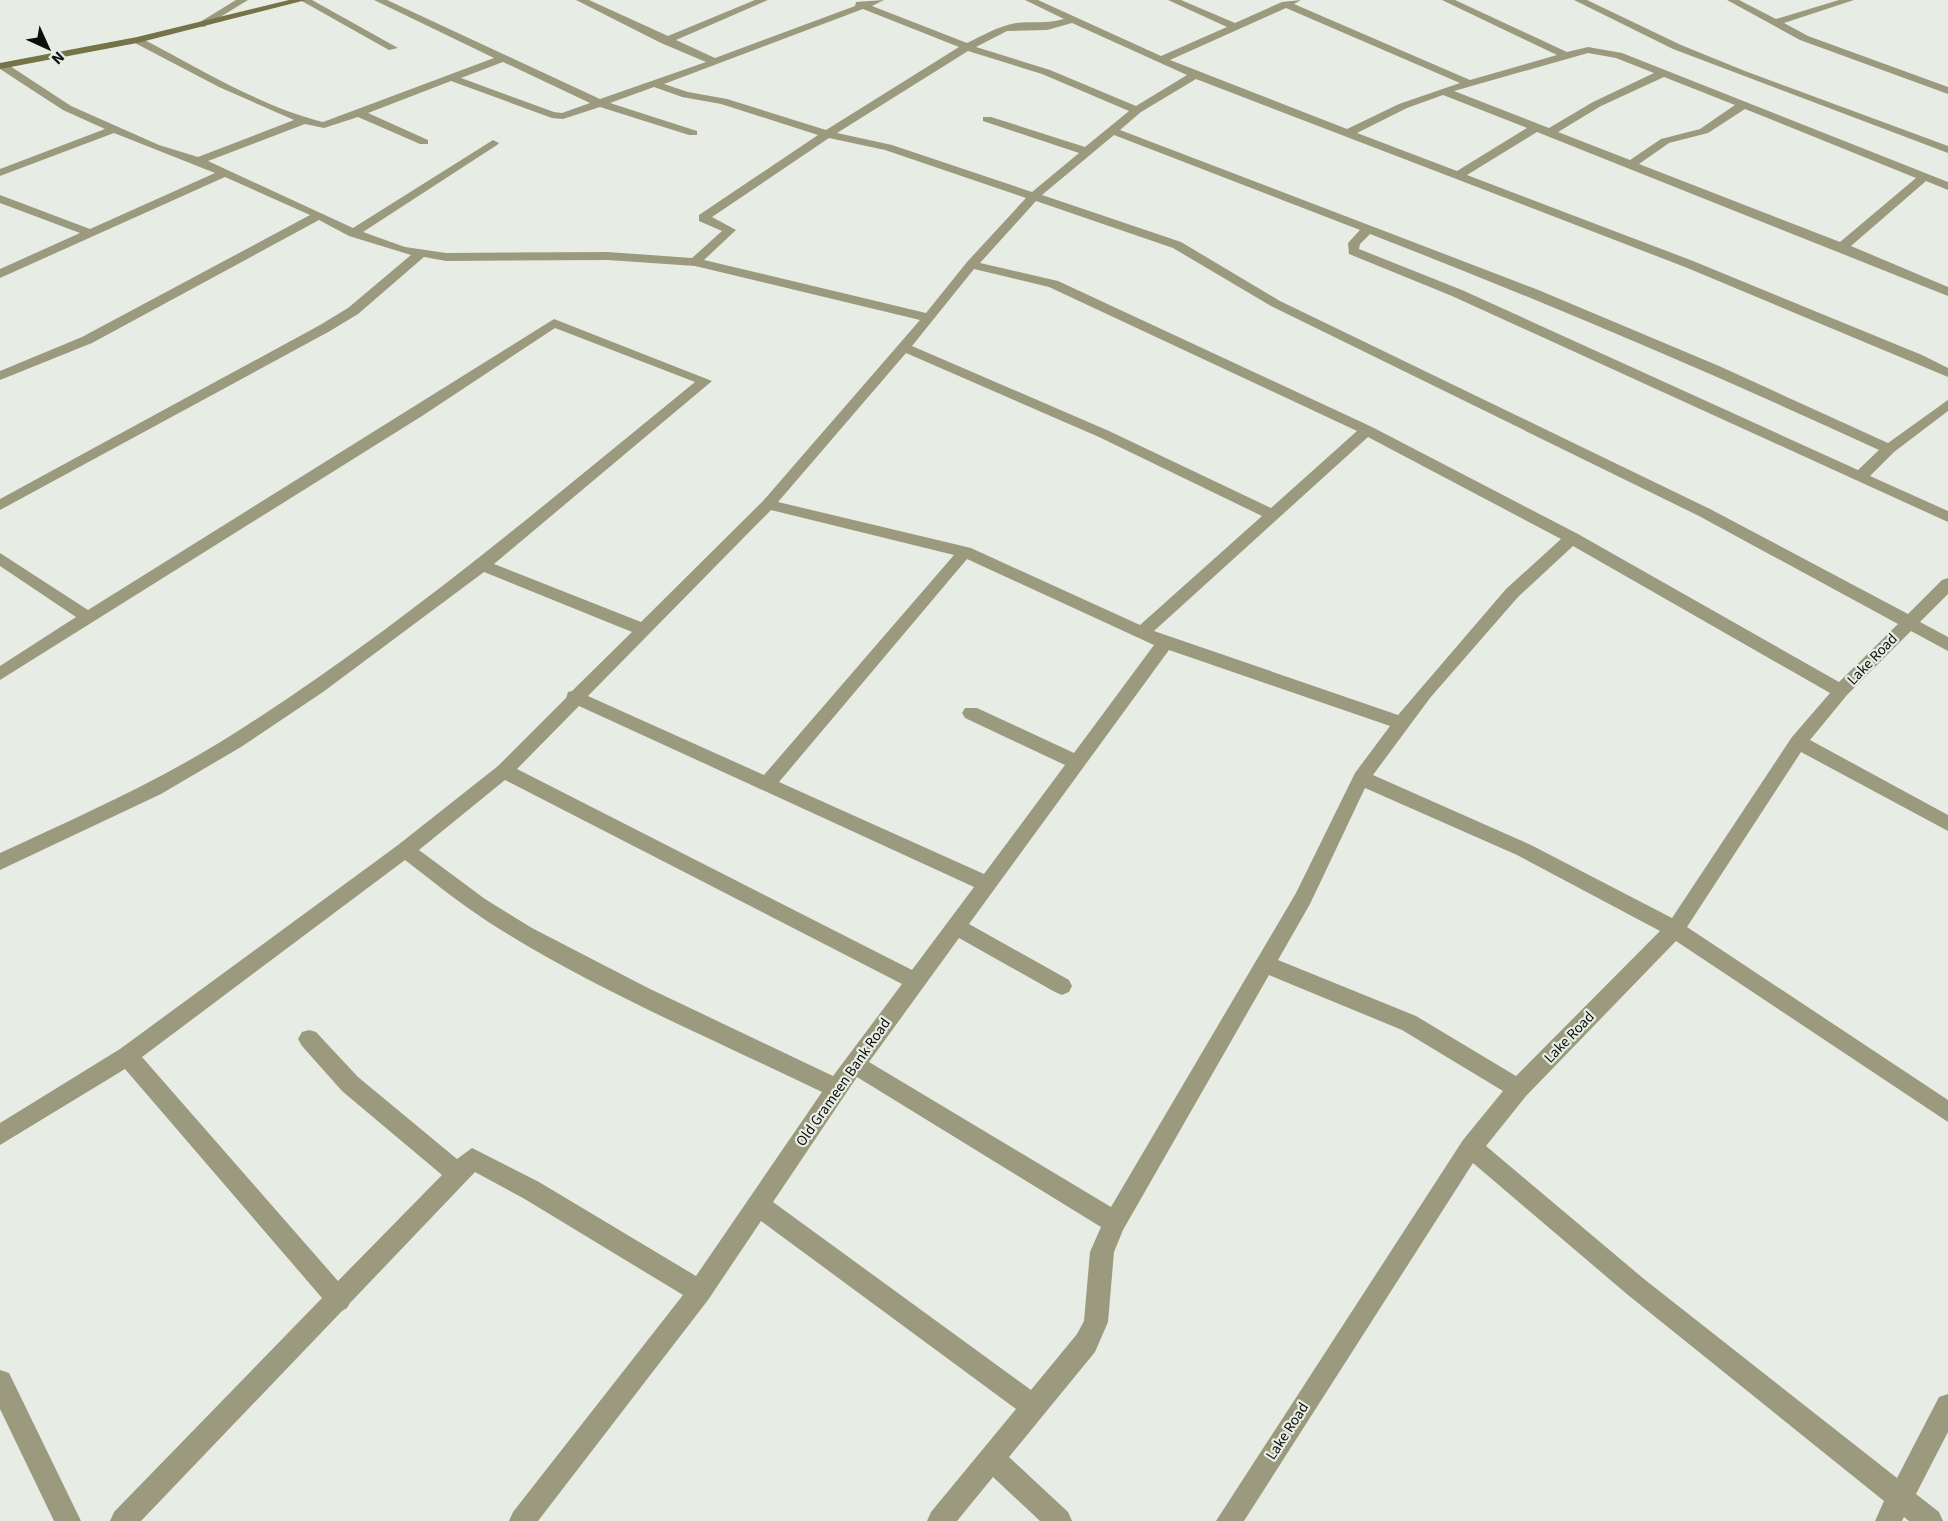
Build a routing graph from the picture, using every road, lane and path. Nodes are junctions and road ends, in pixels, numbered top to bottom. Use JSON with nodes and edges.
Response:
{"nodes":[{"id":1,"x":243,"y":0,"type":"edge"},
{"id":2,"x":303,"y":0,"type":"edge"},
{"id":3,"x":379,"y":0,"type":"edge"},
{"id":4,"x":581,"y":0,"type":"edge"},
{"id":5,"x":763,"y":0,"type":"edge"},
{"id":6,"x":847,"y":0,"type":"edge"},
{"id":7,"x":879,"y":0,"type":"edge"},
{"id":8,"x":1030,"y":0,"type":"edge"},
{"id":9,"x":1173,"y":0,"type":"edge"},
{"id":10,"x":1447,"y":0,"type":"edge"},
{"id":11,"x":1580,"y":0,"type":"edge"},
{"id":12,"x":1732,"y":0,"type":"edge"},
{"id":13,"x":1849,"y":0,"type":"edge"},
{"id":14,"x":1290,"y":2,"type":"edge"},
{"id":15,"x":863,"y":6,"type":"junction"},
{"id":16,"x":1074,"y":20,"type":"junction"},
{"id":17,"x":1775,"y":22,"type":"junction"},
{"id":18,"x":200,"y":25,"type":"junction"},
{"id":19,"x":1236,"y":27,"type":"junction"},
{"id":20,"x":137,"y":40,"type":"junction"},
{"id":21,"x":665,"y":41,"type":"junction"},
{"id":22,"x":967,"y":47,"type":"junction"},
{"id":23,"x":393,"y":48,"type":"dead end"},
{"id":24,"x":1566,"y":55,"type":"junction"},
{"id":25,"x":502,"y":58,"type":"junction"},
{"id":26,"x":1163,"y":60,"type":"junction"},
{"id":27,"x":716,"y":62,"type":"junction"},
{"id":28,"x":1,"y":66,"type":"edge"},
{"id":29,"x":1661,"y":74,"type":"junction"},
{"id":30,"x":1196,"y":75,"type":"junction"},
{"id":31,"x":452,"y":78,"type":"junction"},
{"id":32,"x":1469,"y":83,"type":"junction"},
{"id":33,"x":655,"y":84,"type":"junction"},
{"id":34,"x":1443,"y":91,"type":"junction"},
{"id":35,"x":1948,"y":91,"type":"edge"},
{"id":36,"x":597,"y":102,"type":"junction"},
{"id":37,"x":1742,"y":106,"type":"junction"},
{"id":38,"x":1137,"y":110,"type":"junction"},
{"id":39,"x":358,"y":113,"type":"junction"},
{"id":40,"x":987,"y":119,"type":"dead end"},
{"id":41,"x":304,"y":120,"type":"junction"},
{"id":42,"x":1535,"y":128,"type":"junction"},
{"id":43,"x":115,"y":129,"type":"junction"},
{"id":44,"x":1114,"y":131,"type":"junction"},
{"id":45,"x":693,"y":133,"type":"dead end"},
{"id":46,"x":1550,"y":133,"type":"junction"},
{"id":47,"x":827,"y":134,"type":"junction"},
{"id":48,"x":1347,"y":134,"type":"junction"},
{"id":49,"x":424,"y":142,"type":"dead end"},
{"id":50,"x":492,"y":143,"type":"dead end"},
{"id":51,"x":1948,"y":150,"type":"edge"},
{"id":52,"x":1088,"y":152,"type":"junction"},
{"id":53,"x":198,"y":161,"type":"junction"},
{"id":54,"x":1630,"y":165,"type":"junction"},
{"id":55,"x":0,"y":173,"type":"edge"},
{"id":56,"x":222,"y":174,"type":"junction"},
{"id":57,"x":1457,"y":176,"type":"junction"},
{"id":58,"x":1924,"y":177,"type":"junction"},
{"id":59,"x":1948,"y":186,"type":"edge"},
{"id":60,"x":1033,"y":196,"type":"junction"},
{"id":61,"x":0,"y":199,"type":"edge"},
{"id":62,"x":319,"y":215,"type":"junction"},
{"id":63,"x":1370,"y":228,"type":"junction"},
{"id":64,"x":90,"y":233,"type":"junction"},
{"id":65,"x":353,"y":233,"type":"junction"},
{"id":66,"x":1842,"y":247,"type":"junction"},
{"id":67,"x":419,"y":255,"type":"junction"},
{"id":68,"x":694,"y":262,"type":"junction"},
{"id":69,"x":971,"y":265,"type":"junction"},
{"id":70,"x":0,"y":274,"type":"edge"},
{"id":71,"x":1948,"y":292,"type":"edge"},
{"id":72,"x":929,"y":318,"type":"junction"},
{"id":73,"x":904,"y":347,"type":"junction"},
{"id":74,"x":1948,"y":373,"type":"edge"},
{"id":75,"x":0,"y":376,"type":"edge"},
{"id":76,"x":1948,"y":404,"type":"edge"},
{"id":77,"x":1367,"y":430,"type":"junction"},
{"id":78,"x":1889,"y":449,"type":"junction"},
{"id":79,"x":1860,"y":477,"type":"junction"},
{"id":80,"x":768,"y":504,"type":"junction"},
{"id":81,"x":0,"y":505,"type":"edge"},
{"id":82,"x":1272,"y":515,"type":"junction"},
{"id":83,"x":1948,"y":517,"type":"edge"},
{"id":84,"x":1572,"y":538,"type":"junction"},
{"id":85,"x":965,"y":552,"type":"junction"},
{"id":86,"x":0,"y":558,"type":"edge"},
{"id":87,"x":482,"y":565,"type":"junction"},
{"id":88,"x":1948,"y":584,"type":"edge"},
{"id":89,"x":87,"y":617,"type":"junction"},
{"id":90,"x":1908,"y":622,"type":"junction"},
{"id":91,"x":641,"y":629,"type":"junction"},
{"id":92,"x":1142,"y":632,"type":"junction"},
{"id":93,"x":1165,"y":643,"type":"junction"},
{"id":94,"x":1948,"y":645,"type":"edge"},
{"id":95,"x":0,"y":674,"type":"edge"},
{"id":96,"x":1841,"y":691,"type":"junction"},
{"id":97,"x":574,"y":697,"type":"junction"},
{"id":98,"x":971,"y":713,"type":"dead end"},
{"id":99,"x":1401,"y":723,"type":"junction"},
{"id":100,"x":1798,"y":742,"type":"junction"},
{"id":101,"x":1076,"y":762,"type":"junction"},
{"id":102,"x":504,"y":771,"type":"junction"},
{"id":103,"x":1361,"y":778,"type":"junction"},
{"id":104,"x":767,"y":784,"type":"junction"},
{"id":105,"x":1948,"y":824,"type":"edge"},
{"id":106,"x":405,"y":850,"type":"junction"},
{"id":107,"x":0,"y":862,"type":"edge"},
{"id":108,"x":985,"y":883,"type":"junction"},
{"id":109,"x":954,"y":926,"type":"junction"},
{"id":110,"x":1675,"y":929,"type":"junction"},
{"id":111,"x":1263,"y":963,"type":"junction"},
{"id":112,"x":915,"y":981,"type":"junction"},
{"id":113,"x":1062,"y":986,"type":"dead end"},
{"id":114,"x":309,"y":1039,"type":"dead end"},
{"id":115,"x":127,"y":1056,"type":"junction"},
{"id":116,"x":854,"y":1064,"type":"junction"},
{"id":117,"x":837,"y":1088,"type":"junction"},
{"id":118,"x":1518,"y":1089,"type":"junction"},
{"id":119,"x":1948,"y":1112,"type":"edge"},
{"id":120,"x":0,"y":1135,"type":"edge"},
{"id":121,"x":1471,"y":1146,"type":"junction"},
{"id":122,"x":458,"y":1174,"type":"junction"},
{"id":123,"x":758,"y":1205,"type":"junction"},
{"id":124,"x":1115,"y":1222,"type":"junction"},
{"id":125,"x":700,"y":1292,"type":"junction"},
{"id":126,"x":339,"y":1299,"type":"junction"},
{"id":127,"x":0,"y":1382,"type":"edge"},
{"id":128,"x":1948,"y":1406,"type":"edge"},
{"id":129,"x":1034,"y":1407,"type":"junction"},
{"id":130,"x":992,"y":1459,"type":"junction"},
{"id":131,"x":1894,"y":1510,"type":"edge"},
{"id":132,"x":68,"y":1521,"type":"edge"},
{"id":133,"x":123,"y":1521,"type":"edge"},
{"id":134,"x":522,"y":1521,"type":"edge"},
{"id":135,"x":940,"y":1521,"type":"edge"},
{"id":136,"x":1059,"y":1521,"type":"edge"},
{"id":137,"x":1229,"y":1521,"type":"edge"},
{"id":138,"x":1930,"y":1521,"type":"edge"}],
"edges":[{"from":1,"to":18,"type":"street"},
{"from":2,"to":18,"type":"street"},
{"from":2,"to":23,"type":"street"},
{"from":3,"to":25,"type":"street"},
{"from":4,"to":21,"type":"street"},
{"from":5,"to":21,"type":"street"},
{"from":6,"to":15,"type":"street"},
{"from":7,"to":15,"type":"street"},
{"from":8,"to":16,"type":"street"},
{"from":9,"to":19,"type":"street"},
{"from":10,"to":24,"type":"street"},
{"from":11,"to":51,"type":"street"},
{"from":12,"to":17,"type":"street"},
{"from":13,"to":17,"type":"street"},
{"from":14,"to":19,"type":"street"},
{"from":14,"to":32,"type":"street"},
{"from":15,"to":22,"type":"street"},
{"from":15,"to":27,"type":"street"},
{"from":16,"to":22,"type":"street"},
{"from":16,"to":26,"type":"street"},
{"from":17,"to":35,"type":"street"},
{"from":18,"to":20,"type":"street"},
{"from":19,"to":26,"type":"street"},
{"from":20,"to":28,"type":"street"},
{"from":20,"to":41,"type":"street"},
{"from":21,"to":27,"type":"street"},
{"from":22,"to":38,"type":"street"},
{"from":22,"to":47,"type":"street"},
{"from":24,"to":29,"type":"street"},
{"from":24,"to":32,"type":"street"},
{"from":25,"to":31,"type":"street"},
{"from":25,"to":36,"type":"street"},
{"from":26,"to":30,"type":"street"},
{"from":27,"to":33,"type":"street"},
{"from":28,"to":43,"type":"street"},
{"from":29,"to":37,"type":"street"},
{"from":29,"to":46,"type":"street"},
{"from":30,"to":38,"type":"street"},
{"from":30,"to":48,"type":"street"},
{"from":31,"to":36,"type":"street"},
{"from":31,"to":39,"type":"street"},
{"from":32,"to":34,"type":"street"},
{"from":33,"to":36,"type":"street"},
{"from":33,"to":47,"type":"street"},
{"from":34,"to":42,"type":"street"},
{"from":34,"to":48,"type":"street"},
{"from":36,"to":45,"type":"street"},
{"from":37,"to":54,"type":"street"},
{"from":37,"to":58,"type":"street"},
{"from":38,"to":44,"type":"street"},
{"from":39,"to":41,"type":"street"},
{"from":39,"to":49,"type":"street"},
{"from":40,"to":52,"type":"street"},
{"from":41,"to":53,"type":"street"},
{"from":42,"to":46,"type":"street"},
{"from":42,"to":57,"type":"street"},
{"from":43,"to":53,"type":"street"},
{"from":43,"to":55,"type":"street"},
{"from":44,"to":52,"type":"street"},
{"from":44,"to":63,"type":"street"},
{"from":46,"to":54,"type":"street"},
{"from":47,"to":60,"type":"street"},
{"from":47,"to":68,"type":"street"},
{"from":48,"to":57,"type":"street"},
{"from":50,"to":65,"type":"street"},
{"from":52,"to":60,"type":"street"},
{"from":53,"to":56,"type":"street"},
{"from":54,"to":66,"type":"street"},
{"from":56,"to":62,"type":"street"},
{"from":56,"to":64,"type":"street"},
{"from":57,"to":74,"type":"street"},
{"from":58,"to":59,"type":"street"},
{"from":58,"to":66,"type":"street"},
{"from":60,"to":69,"type":"street"},
{"from":60,"to":90,"type":"street"},
{"from":61,"to":64,"type":"street"},
{"from":62,"to":65,"type":"street"},
{"from":62,"to":75,"type":"street"},
{"from":63,"to":78,"type":"street"},
{"from":63,"to":79,"type":"street"},
{"from":64,"to":70,"type":"street"},
{"from":65,"to":67,"type":"street"},
{"from":66,"to":71,"type":"street"},
{"from":67,"to":68,"type":"street"},
{"from":67,"to":81,"type":"street"},
{"from":68,"to":72,"type":"street"},
{"from":69,"to":72,"type":"street"},
{"from":69,"to":77,"type":"street"},
{"from":72,"to":73,"type":"street"},
{"from":73,"to":80,"type":"street"},
{"from":73,"to":82,"type":"street"},
{"from":76,"to":78,"type":"street"},
{"from":77,"to":82,"type":"street"},
{"from":77,"to":84,"type":"street"},
{"from":78,"to":79,"type":"street"},
{"from":79,"to":83,"type":"street"},
{"from":80,"to":85,"type":"street"},
{"from":80,"to":91,"type":"street"},
{"from":82,"to":92,"type":"street"},
{"from":84,"to":96,"type":"street"},
{"from":84,"to":99,"type":"street"},
{"from":85,"to":92,"type":"street"},
{"from":85,"to":104,"type":"street"},
{"from":86,"to":89,"type":"street"},
{"from":87,"to":89,"type":"street"},
{"from":87,"to":91,"type":"street"},
{"from":87,"to":107,"type":"street"},
{"from":88,"to":90,"type":"street","name":"Lake Road"},
{"from":89,"to":95,"type":"street"},
{"from":90,"to":94,"type":"street"},
{"from":90,"to":96,"type":"street","name":"Lake Road"},
{"from":91,"to":97,"type":"street"},
{"from":92,"to":93,"type":"street"},
{"from":93,"to":99,"type":"street"},
{"from":93,"to":101,"type":"street","name":"Old Grameen Bank Road"},
{"from":96,"to":100,"type":"street","name":"Lake Road"},
{"from":97,"to":102,"type":"street"},
{"from":97,"to":104,"type":"street"},
{"from":98,"to":101,"type":"street"},
{"from":99,"to":103,"type":"street"},
{"from":100,"to":105,"type":"street"},
{"from":100,"to":110,"type":"street","name":"Lake Road"},
{"from":101,"to":108,"type":"street","name":"Old Grameen Bank Road"},
{"from":102,"to":106,"type":"street"},
{"from":102,"to":112,"type":"street"},
{"from":103,"to":110,"type":"street"},
{"from":103,"to":111,"type":"street"},
{"from":104,"to":108,"type":"street"},
{"from":106,"to":115,"type":"street"},
{"from":106,"to":117,"type":"street"},
{"from":108,"to":109,"type":"street","name":"Old Grameen Bank Road"},
{"from":109,"to":112,"type":"street","name":"Old Grameen Bank Road"},
{"from":109,"to":113,"type":"street"},
{"from":110,"to":118,"type":"street","name":"Lake Road"},
{"from":110,"to":119,"type":"street"},
{"from":111,"to":118,"type":"street"},
{"from":111,"to":124,"type":"street"},
{"from":112,"to":116,"type":"street","name":"Old Grameen Bank Road"},
{"from":114,"to":122,"type":"street"},
{"from":115,"to":120,"type":"street"},
{"from":115,"to":126,"type":"street"},
{"from":116,"to":117,"type":"street","name":"Old Grameen Bank Road"},
{"from":116,"to":124,"type":"street"},
{"from":117,"to":123,"type":"street","name":"Old Grameen Bank Road"},
{"from":118,"to":121,"type":"street","name":"Lake Road"},
{"from":121,"to":131,"type":"street"},
{"from":121,"to":137,"type":"street","name":"Lake Road"},
{"from":122,"to":125,"type":"street"},
{"from":122,"to":126,"type":"street"},
{"from":123,"to":125,"type":"street","name":"Old Grameen Bank Road"},
{"from":123,"to":129,"type":"street"},
{"from":124,"to":129,"type":"street"},
{"from":125,"to":134,"type":"street","name":"Old Grameen Bank Road"},
{"from":126,"to":133,"type":"street"},
{"from":127,"to":132,"type":"street"},
{"from":128,"to":131,"type":"street"},
{"from":129,"to":130,"type":"street"},
{"from":130,"to":135,"type":"street"},
{"from":130,"to":136,"type":"street"},
{"from":131,"to":138,"type":"street"}]}
